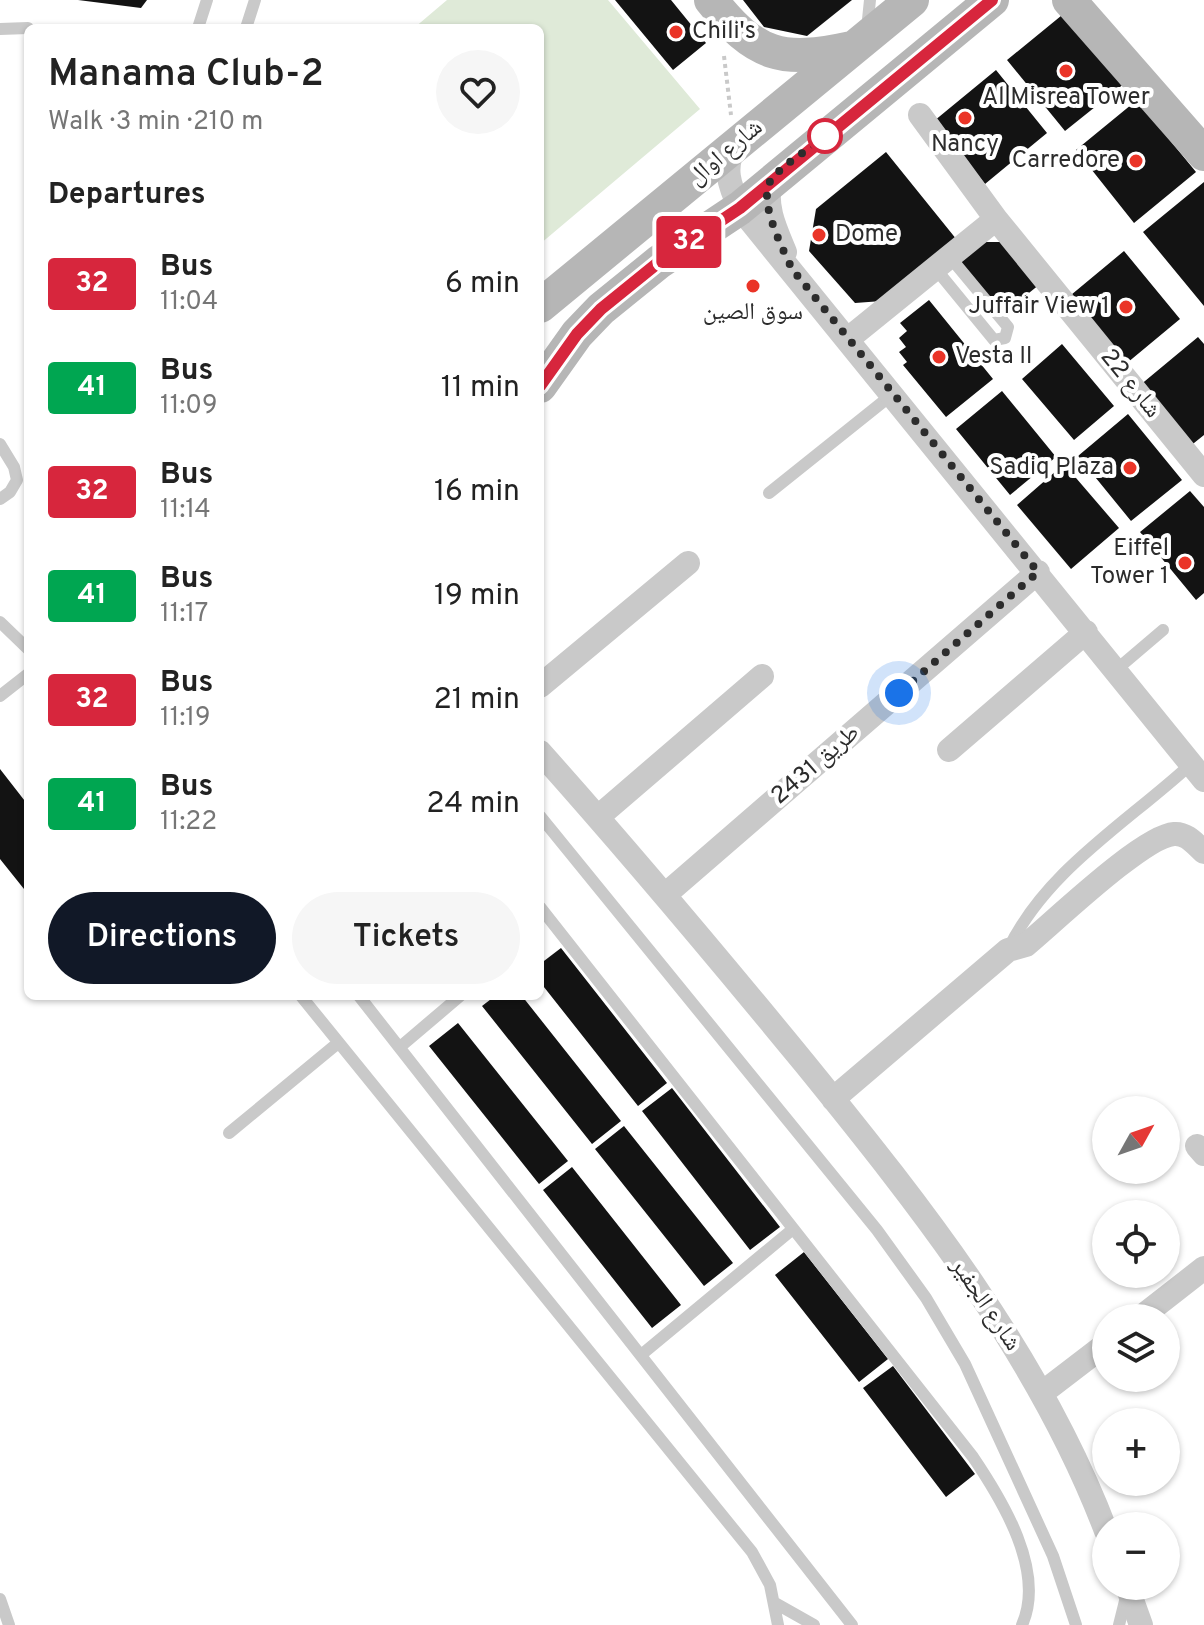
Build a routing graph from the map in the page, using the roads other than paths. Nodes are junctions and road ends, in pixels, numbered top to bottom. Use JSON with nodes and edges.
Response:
{"nodes":[{"id":1,"x":207,"y":0,"type":"edge"},
{"id":2,"x":255,"y":0,"type":"edge"},
{"id":3,"x":870,"y":0,"type":"edge"},
{"id":4,"x":912,"y":0,"type":"edge"},
{"id":5,"x":992,"y":0,"type":"edge"},
{"id":6,"x":1069,"y":0,"type":"edge"},
{"id":7,"x":715,"y":5,"type":"edge"},
{"id":8,"x":199,"y":24,"type":"edge"},
{"id":9,"x":247,"y":24,"type":"edge"},
{"id":10,"x":24,"y":28,"type":"edge"},
{"id":11,"x":0,"y":29,"type":"edge"},
{"id":12,"x":861,"y":43,"type":"junction"},
{"id":13,"x":920,"y":115,"type":"dead end"},
{"id":14,"x":735,"y":145,"type":"junction"},
{"id":15,"x":1202,"y":147,"type":"edge"},
{"id":16,"x":770,"y":181,"type":"junction"},
{"id":17,"x":740,"y":208,"type":"junction"},
{"id":18,"x":996,"y":219,"type":"junction"},
{"id":19,"x":942,"y":262,"type":"junction"},
{"id":20,"x":792,"y":269,"type":"junction"},
{"id":21,"x":544,"y":303,"type":"edge"},
{"id":22,"x":848,"y":339,"type":"junction"},
{"id":23,"x":544,"y":380,"type":"edge"},
{"id":24,"x":894,"y":393,"type":"junction"},
{"id":25,"x":0,"y":444,"type":"edge"},
{"id":26,"x":1204,"y":475,"type":"edge"},
{"id":27,"x":769,"y":493,"type":"dead end"},
{"id":28,"x":0,"y":499,"type":"edge"},
{"id":29,"x":688,"y":563,"type":"dead end"},
{"id":30,"x":1038,"y":572,"type":"junction"},
{"id":31,"x":0,"y":622,"type":"edge"},
{"id":32,"x":1163,"y":630,"type":"dead end"},
{"id":33,"x":1086,"y":632,"type":"junction"},
{"id":34,"x":24,"y":645,"type":"edge"},
{"id":35,"x":1116,"y":670,"type":"junction"},
{"id":36,"x":762,"y":676,"type":"dead end"},
{"id":37,"x":24,"y":677,"type":"edge"},
{"id":38,"x":544,"y":683,"type":"edge"},
{"id":39,"x":0,"y":696,"type":"edge"},
{"id":40,"x":949,"y":750,"type":"dead end"},
{"id":41,"x":544,"y":756,"type":"edge"},
{"id":42,"x":1198,"y":772,"type":"edge"},
{"id":43,"x":598,"y":817,"type":"junction"},
{"id":44,"x":544,"y":821,"type":"edge"},
{"id":45,"x":1204,"y":852,"type":"edge"},
{"id":46,"x":666,"y":894,"type":"junction"},
{"id":47,"x":545,"y":925,"type":"edge"},
{"id":48,"x":1008,"y":950,"type":"junction"},
{"id":49,"x":304,"y":1000,"type":"edge"},
{"id":50,"x":362,"y":1000,"type":"edge"},
{"id":51,"x":455,"y":1000,"type":"edge"},
{"id":52,"x":338,"y":1043,"type":"junction"},
{"id":53,"x":400,"y":1047,"type":"junction"},
{"id":54,"x":833,"y":1099,"type":"junction"},
{"id":55,"x":229,"y":1133,"type":"dead end"},
{"id":56,"x":793,"y":1229,"type":"junction"},
{"id":57,"x":1204,"y":1268,"type":"edge"},
{"id":58,"x":1158,"y":1304,"type":"edge"},
{"id":59,"x":641,"y":1355,"type":"junction"},
{"id":60,"x":1092,"y":1355,"type":"edge"},
{"id":61,"x":1042,"y":1393,"type":"junction"},
{"id":62,"x":1097,"y":1512,"type":"edge"},
{"id":63,"x":0,"y":1599,"type":"edge"},
{"id":64,"x":1125,"y":1600,"type":"edge"},
{"id":65,"x":1132,"y":1600,"type":"edge"},
{"id":66,"x":775,"y":1603,"type":"junction"},
{"id":67,"x":9,"y":1625,"type":"edge"},
{"id":68,"x":778,"y":1625,"type":"edge"},
{"id":69,"x":814,"y":1625,"type":"edge"},
{"id":70,"x":852,"y":1625,"type":"edge"},
{"id":71,"x":1022,"y":1625,"type":"edge"},
{"id":72,"x":1076,"y":1625,"type":"edge"},
{"id":73,"x":1119,"y":1625,"type":"edge"},
{"id":74,"x":1141,"y":1625,"type":"edge"}],
"edges":[{"from":1,"to":8,"type":"lane"},
{"from":2,"to":9,"type":"lane"},
{"from":3,"to":12,"type":"lane"},
{"from":4,"to":12,"type":"main road","name":"شارع اوال"},
{"from":5,"to":16,"type":"main road","name":"شارع اوال"},
{"from":6,"to":15,"type":"main road"},
{"from":7,"to":12,"type":"main road"},
{"from":10,"to":11,"type":"lane"},
{"from":12,"to":14,"type":"main road","name":"شارع اوال"},
{"from":13,"to":18,"type":"street","name":"شارع 22"},
{"from":14,"to":17,"type":"street"},
{"from":14,"to":21,"type":"main road","name":"شارع اوال"},
{"from":16,"to":17,"type":"main road","name":"شارع اوال"},
{"from":16,"to":20,"type":"street"},
{"from":17,"to":20,"type":"street"},
{"from":17,"to":23,"type":"main road","name":"شارع اوال"},
{"from":18,"to":19,"type":"street"},
{"from":18,"to":26,"type":"street","name":"شارع 22"},
{"from":19,"to":19,"type":"lane"},
{"from":19,"to":22,"type":"street"},
{"from":20,"to":22,"type":"street"},
{"from":22,"to":24,"type":"street"},
{"from":24,"to":27,"type":"lane"},
{"from":24,"to":30,"type":"street"},
{"from":25,"to":28,"type":"lane"},
{"from":29,"to":38,"type":"street"},
{"from":30,"to":33,"type":"street"},
{"from":30,"to":46,"type":"street","name":"طريق 2431"},
{"from":31,"to":34,"type":"lane"},
{"from":32,"to":35,"type":"lane"},
{"from":33,"to":35,"type":"street"},
{"from":33,"to":40,"type":"street"},
{"from":35,"to":42,"type":"street"},
{"from":36,"to":43,"type":"street"},
{"from":37,"to":39,"type":"lane"},
{"from":41,"to":43,"type":"street","name":"شارع الجفير"},
{"from":42,"to":48,"type":"lane"},
{"from":43,"to":46,"type":"street","name":"شارع الجفير"},
{"from":44,"to":72,"type":"lane"},
{"from":45,"to":48,"type":"street"},
{"from":46,"to":54,"type":"street","name":"شارع الجفير"},
{"from":47,"to":56,"type":"lane"},
{"from":48,"to":54,"type":"street"},
{"from":49,"to":52,"type":"lane"},
{"from":50,"to":53,"type":"lane"},
{"from":51,"to":53,"type":"lane"},
{"from":52,"to":55,"type":"lane"},
{"from":52,"to":66,"type":"lane"},
{"from":53,"to":59,"type":"lane"},
{"from":54,"to":61,"type":"street","name":"شارع الجفير"},
{"from":56,"to":59,"type":"lane"},
{"from":56,"to":71,"type":"lane"},
{"from":57,"to":58,"type":"street"},
{"from":59,"to":70,"type":"lane"},
{"from":60,"to":61,"type":"street"},
{"from":61,"to":62,"type":"street","name":"شارع الجفير"},
{"from":63,"to":67,"type":"lane"},
{"from":64,"to":73,"type":"lane"},
{"from":65,"to":74,"type":"street"},
{"from":66,"to":68,"type":"lane"},
{"from":66,"to":69,"type":"lane"}]}
